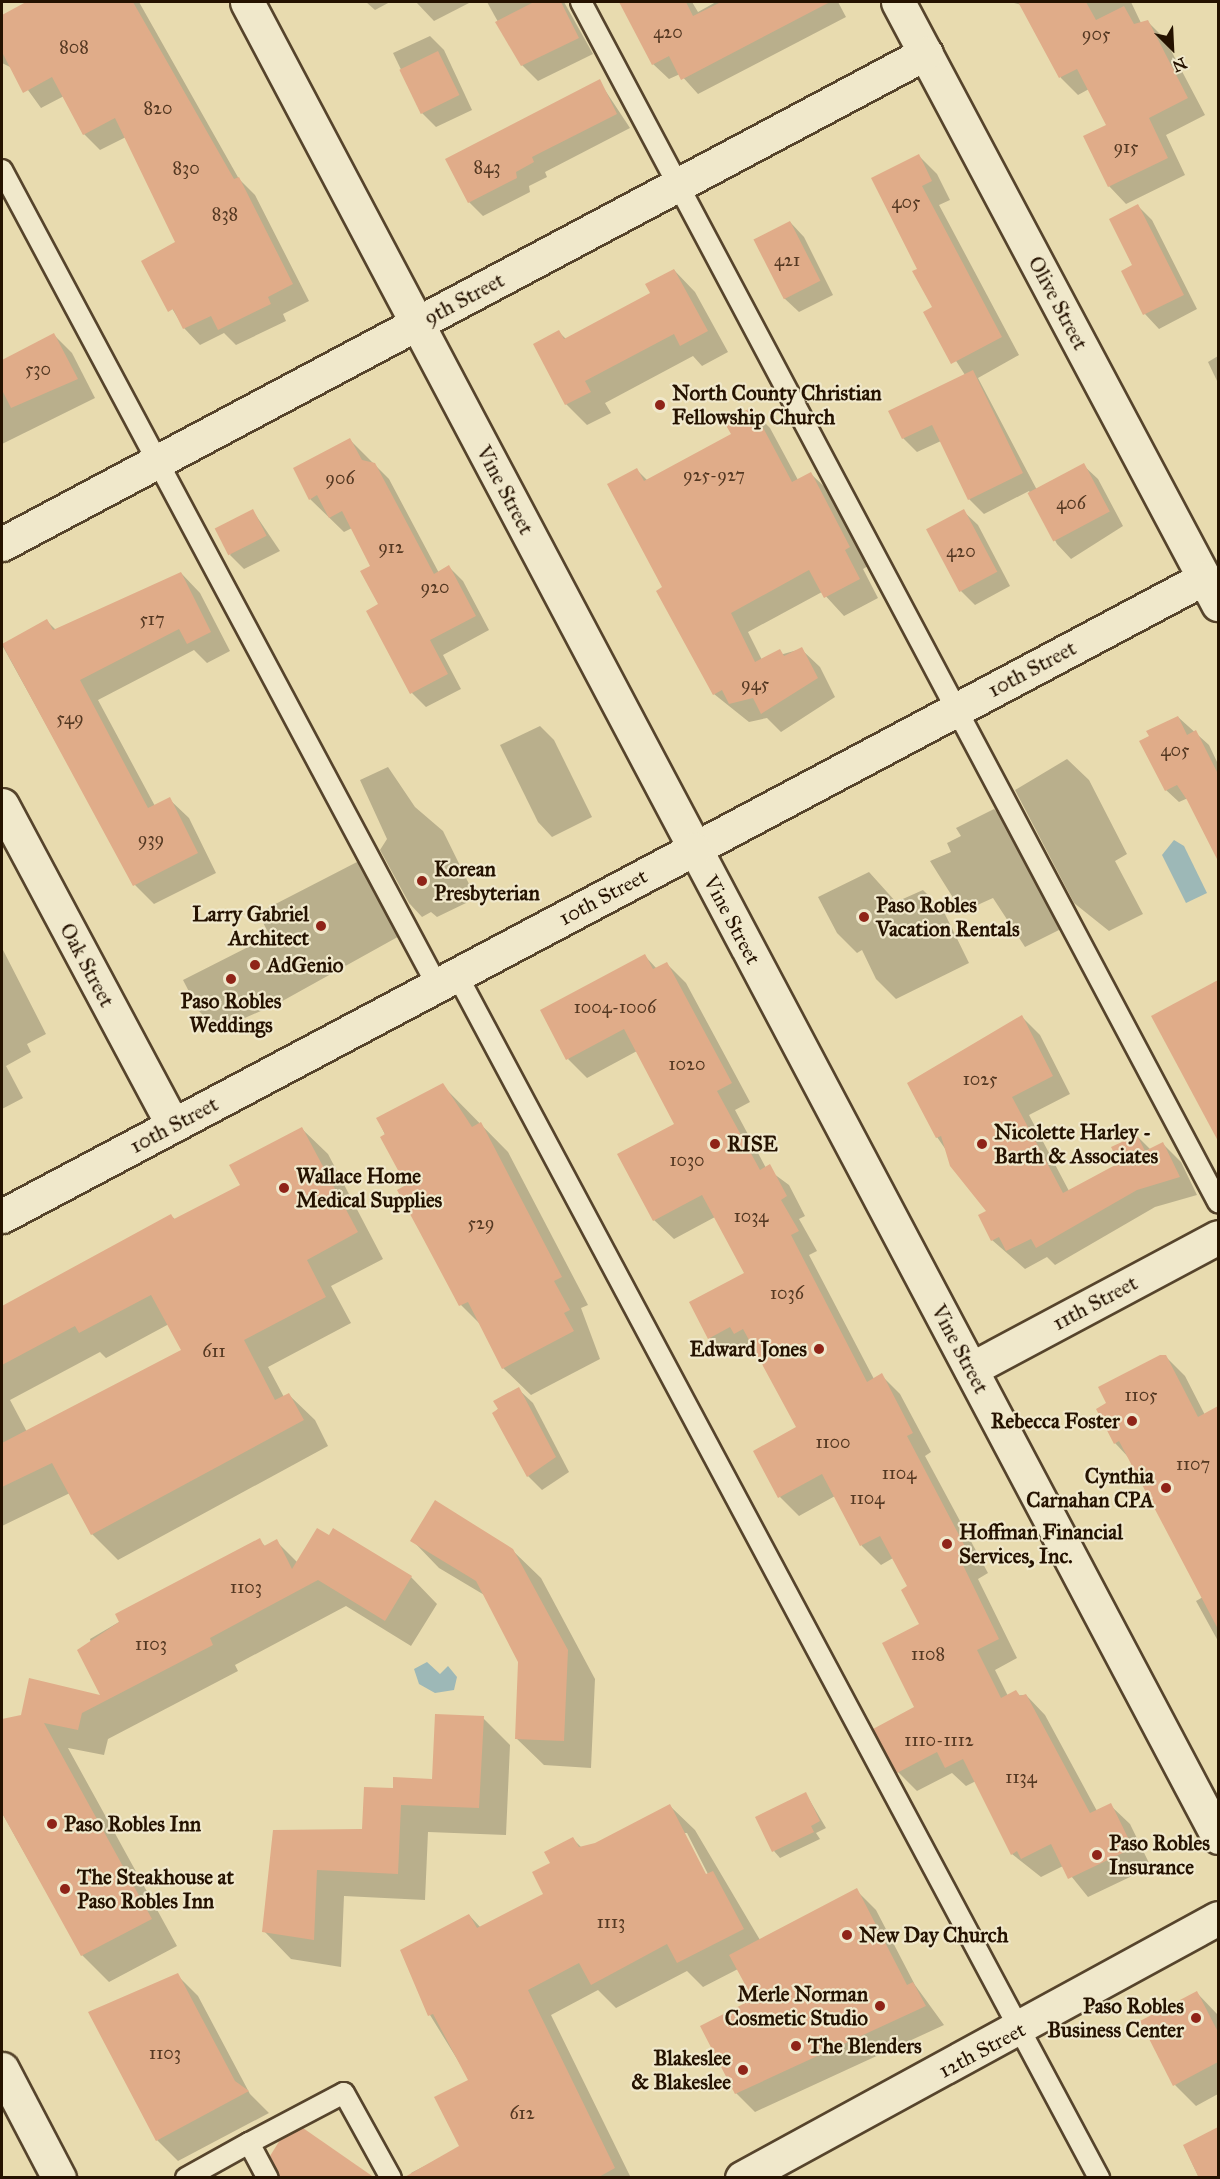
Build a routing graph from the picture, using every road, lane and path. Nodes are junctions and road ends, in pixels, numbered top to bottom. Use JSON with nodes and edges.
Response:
{"nodes":[{"id":1,"x":246,"y":2,"type":"edge"},
{"id":2,"x":580,"y":2,"type":"edge"},
{"id":3,"x":898,"y":2,"type":"edge"},
{"id":4,"x":926,"y":53,"type":"junction"},
{"id":5,"x":2,"y":170,"type":"edge"},
{"id":6,"x":678,"y":185,"type":"junction"},
{"id":7,"x":417,"y":324,"type":"junction"},
{"id":8,"x":156,"y":462,"type":"junction"},
{"id":9,"x":2,"y":544,"type":"edge"},
{"id":10,"x":1211,"y":591,"type":"edge"},
{"id":11,"x":955,"y":710,"type":"junction"},
{"id":12,"x":2,"y":805,"type":"edge"},
{"id":13,"x":694,"y":849,"type":"junction"},
{"id":14,"x":447,"y":980,"type":"junction"},
{"id":15,"x":172,"y":1125,"type":"junction"},
{"id":16,"x":1218,"y":1202,"type":"edge"},
{"id":17,"x":2,"y":1216,"type":"edge"},
{"id":18,"x":1218,"y":1237,"type":"edge"},
{"id":19,"x":971,"y":1369,"type":"junction"},
{"id":20,"x":1218,"y":1837,"type":"edge"},
{"id":21,"x":1218,"y":1918,"type":"edge"},
{"id":22,"x":1022,"y":2029,"type":"junction"},
{"id":23,"x":2,"y":2069,"type":"edge"},
{"id":24,"x":249,"y":2143,"type":"junction"},
{"id":25,"x":194,"y":2176,"type":"edge"},
{"id":26,"x":59,"y":2178,"type":"edge"},
{"id":27,"x":268,"y":2178,"type":"edge"},
{"id":28,"x":391,"y":2178,"type":"edge"},
{"id":29,"x":742,"y":2178,"type":"edge"},
{"id":30,"x":1099,"y":2178,"type":"edge"}],
"edges":[{"from":1,"to":7,"type":"street","name":"Vine Street"},
{"from":2,"to":6,"type":"lane"},
{"from":3,"to":4,"type":"street","name":"Olive Street"},
{"from":4,"to":6,"type":"street","name":"9th Street"},
{"from":4,"to":10,"type":"street","name":"Olive Street"},
{"from":5,"to":8,"type":"lane"},
{"from":6,"to":7,"type":"street","name":"9th Street"},
{"from":6,"to":11,"type":"lane"},
{"from":7,"to":8,"type":"street","name":"9th Street"},
{"from":7,"to":13,"type":"street","name":"Vine Street"},
{"from":8,"to":9,"type":"street","name":"9th Street"},
{"from":8,"to":14,"type":"lane"},
{"from":10,"to":11,"type":"street","name":"10th Street"},
{"from":11,"to":13,"type":"street","name":"10th Street"},
{"from":11,"to":16,"type":"lane"},
{"from":12,"to":15,"type":"street","name":"Oak Street"},
{"from":13,"to":14,"type":"street","name":"10th Street"},
{"from":13,"to":19,"type":"street","name":"Vine Street"},
{"from":14,"to":15,"type":"street","name":"10th Street"},
{"from":14,"to":22,"type":"lane"},
{"from":15,"to":17,"type":"street","name":"10th Street"},
{"from":18,"to":19,"type":"street","name":"11th Street"},
{"from":19,"to":20,"type":"street","name":"Vine Street"},
{"from":21,"to":22,"type":"street","name":"12th Street"},
{"from":22,"to":29,"type":"street","name":"12th Street"},
{"from":22,"to":30,"type":"lane"},
{"from":23,"to":26,"type":"street"},
{"from":24,"to":25,"type":"lane"},
{"from":24,"to":27,"type":"lane"},
{"from":24,"to":28,"type":"lane"}]}
